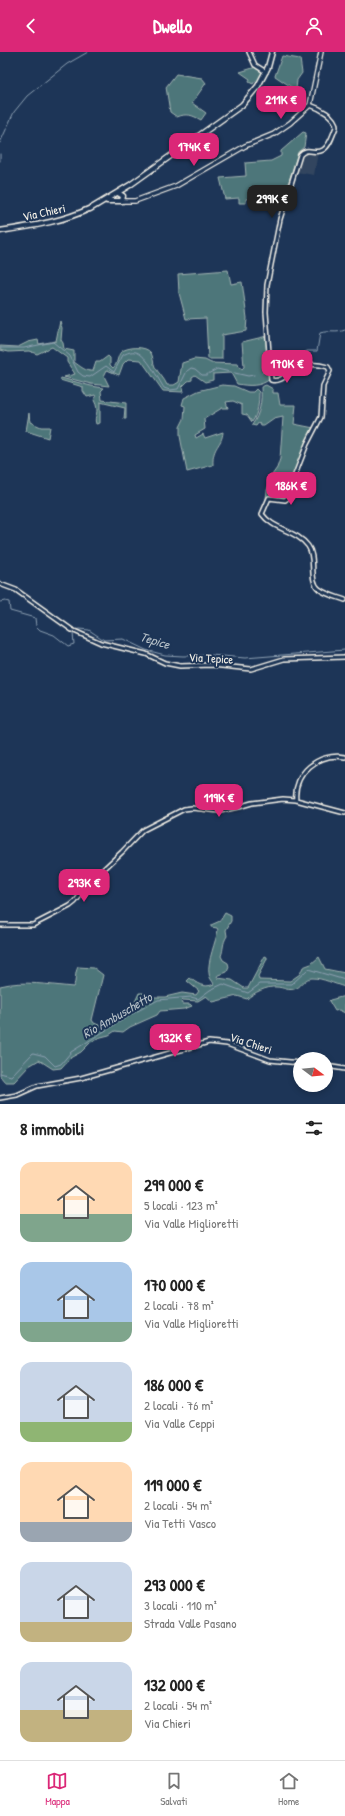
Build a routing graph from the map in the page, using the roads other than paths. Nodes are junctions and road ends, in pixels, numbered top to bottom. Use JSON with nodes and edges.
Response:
{"nodes":[{"id":1,"x":249,"y":52,"type":"edge"},
{"id":2,"x":272,"y":52,"type":"edge"},
{"id":3,"x":321,"y":52,"type":"edge"},
{"id":4,"x":266,"y":72,"type":"junction"},
{"id":5,"x":310,"y":105,"type":"junction"},
{"id":6,"x":130,"y":185,"type":"junction"},
{"id":7,"x":116,"y":194,"type":"junction"},
{"id":8,"x":123,"y":198,"type":"junction"},
{"id":9,"x":115,"y":201,"type":"junction"},
{"id":10,"x":90,"y":209,"type":"junction"},
{"id":11,"x":0,"y":231,"type":"edge"},
{"id":12,"x":0,"y":584,"type":"edge"},
{"id":13,"x":345,"y":600,"type":"edge"},
{"id":14,"x":345,"y":657,"type":"edge"},
{"id":15,"x":345,"y":757,"type":"edge"},
{"id":16,"x":296,"y":800,"type":"junction"},
{"id":17,"x":345,"y":814,"type":"edge"},
{"id":18,"x":0,"y":925,"type":"edge"},
{"id":19,"x":293,"y":1062,"type":"edge"},
{"id":20,"x":333,"y":1067,"type":"edge"},
{"id":21,"x":345,"y":1069,"type":"edge"},
{"id":22,"x":0,"y":1098,"type":"edge"}],
"edges":[{"from":1,"to":4,"type":"street"},
{"from":2,"to":4,"type":"main road","name":"Via Chieri"},
{"from":3,"to":5,"type":"main road"},
{"from":4,"to":6,"type":"main road","name":"Via Chieri"},
{"from":5,"to":8,"type":"main road"},
{"from":5,"to":13,"type":"street"},
{"from":6,"to":7,"type":"main road","name":"Via Chieri"},
{"from":6,"to":8,"type":"main road"},
{"from":7,"to":8,"type":"main road"},
{"from":7,"to":9,"type":"main road"},
{"from":7,"to":10,"type":"main road","name":"Via Chieri"},
{"from":8,"to":9,"type":"main road","name":"Via Chieri"},
{"from":9,"to":10,"type":"main road","name":"Via Chieri"},
{"from":10,"to":11,"type":"main road","name":"Via Chieri"},
{"from":12,"to":14,"type":"street","name":"Via Tepice"},
{"from":15,"to":16,"type":"street"},
{"from":16,"to":17,"type":"street"},
{"from":16,"to":18,"type":"street"},
{"from":19,"to":22,"type":"street","name":"Via Chieri"},
{"from":20,"to":21,"type":"street"}]}
